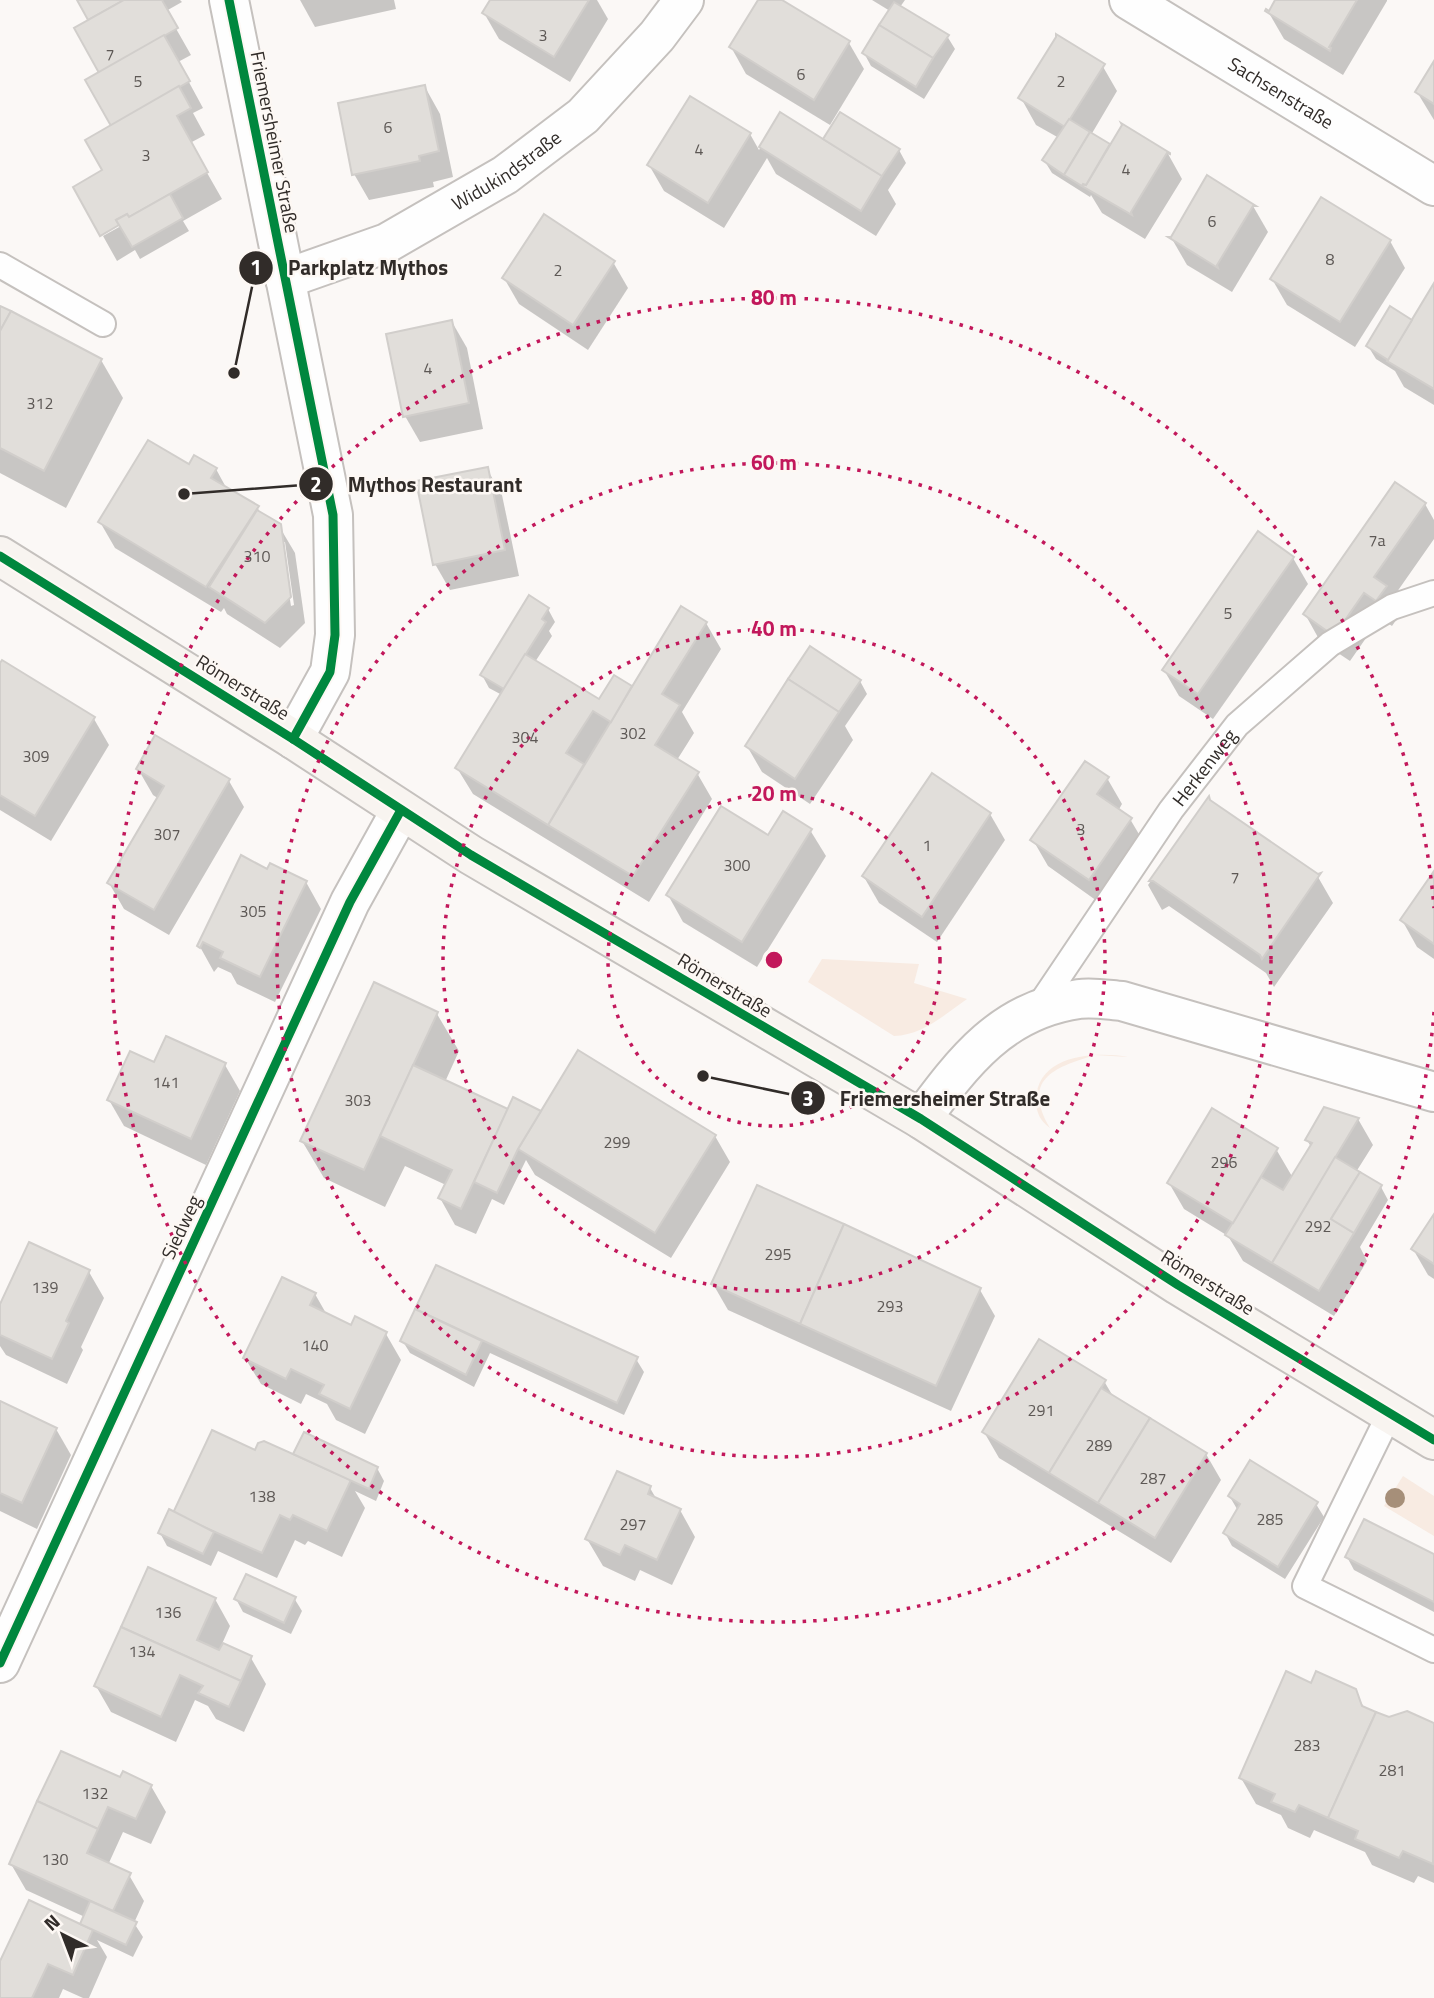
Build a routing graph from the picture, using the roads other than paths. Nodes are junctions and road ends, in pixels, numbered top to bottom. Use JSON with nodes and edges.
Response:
{"nodes":[{"id":1,"x":229,"y":0,"type":"edge"},
{"id":2,"x":684,"y":0,"type":"edge"},
{"id":3,"x":1129,"y":0,"type":"edge"},
{"id":4,"x":1434,"y":186,"type":"edge"},
{"id":5,"x":0,"y":265,"type":"edge"},
{"id":6,"x":285,"y":279,"type":"junction"},
{"id":7,"x":103,"y":324,"type":"dead end"},
{"id":8,"x":0,"y":556,"type":"edge"},
{"id":9,"x":1434,"y":593,"type":"edge"},
{"id":10,"x":293,"y":739,"type":"junction"},
{"id":11,"x":401,"y":810,"type":"junction"},
{"id":12,"x":1037,"y":1009,"type":"junction"},
{"id":13,"x":1434,"y":1093,"type":"edge"},
{"id":14,"x":921,"y":1119,"type":"junction"},
{"id":15,"x":1390,"y":1413,"type":"junction"},
{"id":16,"x":1434,"y":1440,"type":"edge"},
{"id":17,"x":1434,"y":1650,"type":"edge"},
{"id":18,"x":0,"y":1663,"type":"edge"}],
"edges":[{"from":1,"to":6,"type":"street","name":"Friemersheimer Straße"},
{"from":2,"to":6,"type":"street","name":"Widukindstraße"},
{"from":3,"to":4,"type":"street","name":"Sachsenstraße"},
{"from":5,"to":7,"type":"lane"},
{"from":6,"to":10,"type":"street","name":"Friemersheimer Straße"},
{"from":8,"to":10,"type":"street","name":"Römerstraße"},
{"from":9,"to":12,"type":"lane","name":"Herkenweg"},
{"from":10,"to":11,"type":"street","name":"Römerstraße"},
{"from":11,"to":14,"type":"street","name":"Römerstraße"},
{"from":11,"to":18,"type":"street","name":"Siedweg"},
{"from":12,"to":13,"type":"street","name":"Herkenweg"},
{"from":12,"to":14,"type":"street","name":"Herkenweg"},
{"from":14,"to":15,"type":"street","name":"Römerstraße"},
{"from":15,"to":16,"type":"street","name":"Römerstraße"},
{"from":15,"to":17,"type":"lane"}]}
